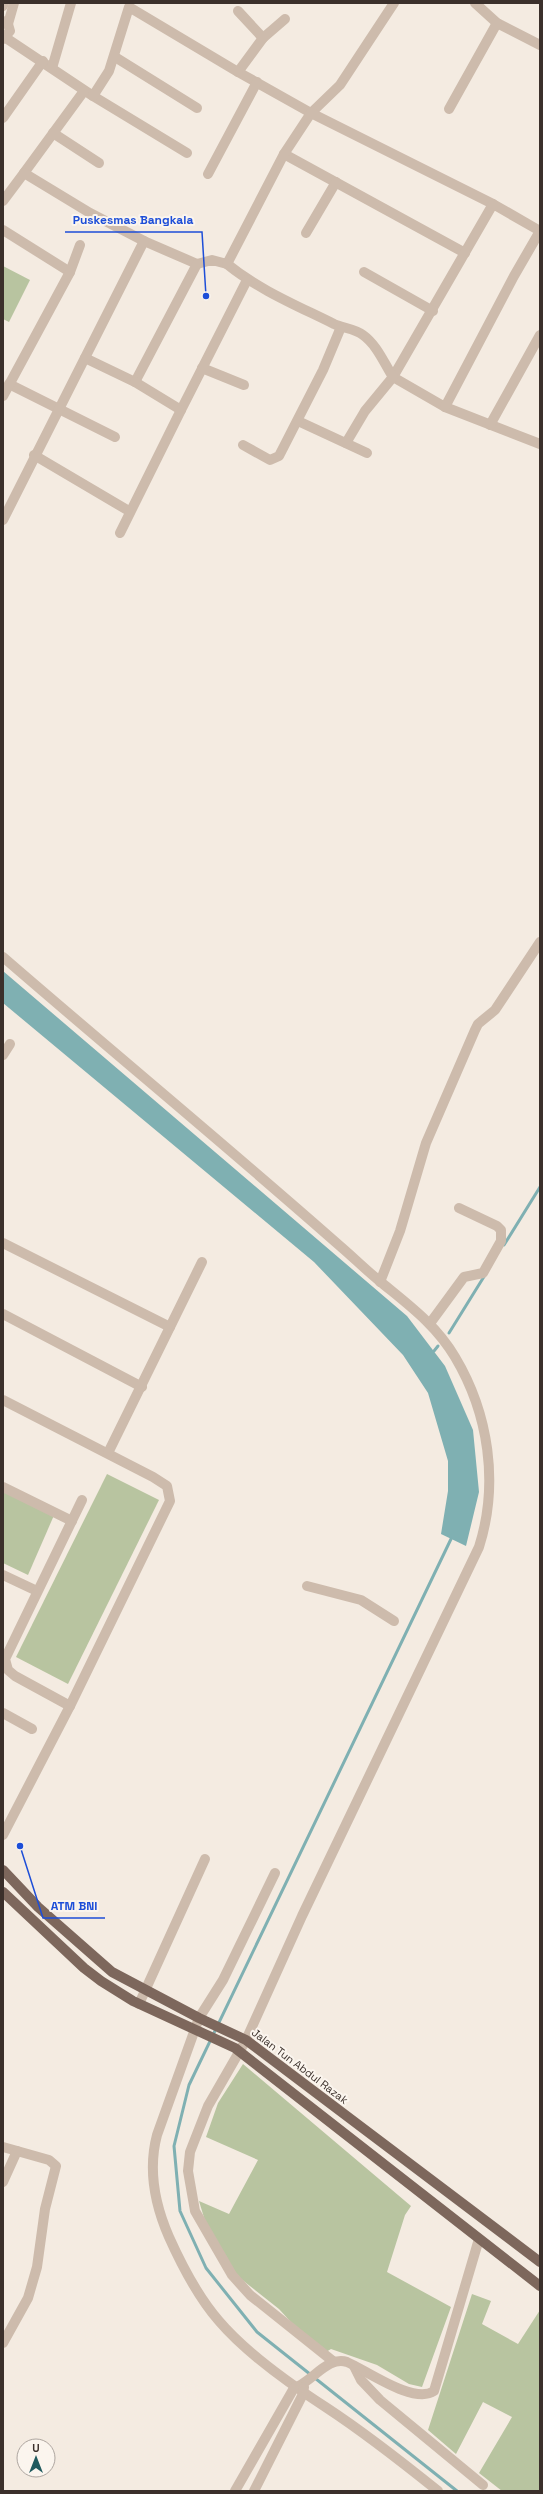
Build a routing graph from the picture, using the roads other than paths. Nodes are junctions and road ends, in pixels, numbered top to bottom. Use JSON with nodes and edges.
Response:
{"nodes":[{"id":1,"x":4,"y":3,"type":"edge"},
{"id":2,"x":14,"y":3,"type":"edge"},
{"id":3,"x":71,"y":3,"type":"edge"},
{"id":4,"x":394,"y":3,"type":"edge"},
{"id":5,"x":475,"y":3,"type":"edge"},
{"id":6,"x":129,"y":5,"type":"edge"},
{"id":7,"x":3,"y":6,"type":"edge"},
{"id":8,"x":238,"y":11,"type":"dead end"},
{"id":9,"x":286,"y":19,"type":"dead end"},
{"id":10,"x":5,"y":23,"type":"edge"},
{"id":11,"x":497,"y":23,"type":"junction"},
{"id":12,"x":4,"y":38,"type":"edge"},
{"id":13,"x":262,"y":38,"type":"junction"},
{"id":14,"x":540,"y":45,"type":"edge"},
{"id":15,"x":115,"y":57,"type":"junction"},
{"id":16,"x":43,"y":61,"type":"junction"},
{"id":17,"x":52,"y":68,"type":"junction"},
{"id":18,"x":238,"y":72,"type":"junction"},
{"id":19,"x":257,"y":82,"type":"junction"},
{"id":20,"x":89,"y":94,"type":"junction"},
{"id":21,"x":197,"y":108,"type":"dead end"},
{"id":22,"x":449,"y":109,"type":"dead end"},
{"id":23,"x":311,"y":112,"type":"junction"},
{"id":24,"x":3,"y":118,"type":"edge"},
{"id":25,"x":53,"y":133,"type":"junction"},
{"id":26,"x":187,"y":153,"type":"dead end"},
{"id":27,"x":284,"y":154,"type":"junction"},
{"id":28,"x":99,"y":163,"type":"dead end"},
{"id":29,"x":24,"y":173,"type":"junction"},
{"id":30,"x":208,"y":174,"type":"dead end"},
{"id":31,"x":336,"y":182,"type":"junction"},
{"id":32,"x":3,"y":201,"type":"edge"},
{"id":33,"x":493,"y":204,"type":"junction"},
{"id":34,"x":3,"y":230,"type":"edge"},
{"id":35,"x":540,"y":231,"type":"edge"},
{"id":36,"x":306,"y":233,"type":"dead end"},
{"id":37,"x":144,"y":241,"type":"junction"},
{"id":38,"x":80,"y":245,"type":"dead end"},
{"id":39,"x":465,"y":253,"type":"junction"},
{"id":40,"x":197,"y":264,"type":"junction"},
{"id":41,"x":227,"y":264,"type":"junction"},
{"id":42,"x":70,"y":272,"type":"junction"},
{"id":43,"x":364,"y":272,"type":"dead end"},
{"id":44,"x":247,"y":280,"type":"junction"},
{"id":45,"x":432,"y":311,"type":"junction"},
{"id":46,"x":341,"y":327,"type":"junction"},
{"id":47,"x":540,"y":335,"type":"edge"},
{"id":48,"x":85,"y":358,"type":"junction"},
{"id":49,"x":202,"y":368,"type":"junction"},
{"id":50,"x":393,"y":378,"type":"junction"},
{"id":51,"x":135,"y":382,"type":"junction"},
{"id":52,"x":9,"y":384,"type":"junction"},
{"id":53,"x":244,"y":385,"type":"dead end"},
{"id":54,"x":3,"y":396,"type":"edge"},
{"id":55,"x":445,"y":407,"type":"junction"},
{"id":56,"x":58,"y":409,"type":"junction"},
{"id":57,"x":181,"y":410,"type":"junction"},
{"id":58,"x":298,"y":421,"type":"junction"},
{"id":59,"x":490,"y":425,"type":"junction"},
{"id":60,"x":115,"y":437,"type":"dead end"},
{"id":61,"x":346,"y":443,"type":"junction"},
{"id":62,"x":540,"y":444,"type":"edge"},
{"id":63,"x":244,"y":445,"type":"dead end"},
{"id":64,"x":367,"y":453,"type":"dead end"},
{"id":65,"x":34,"y":455,"type":"junction"},
{"id":66,"x":129,"y":511,"type":"junction"},
{"id":67,"x":3,"y":520,"type":"edge"},
{"id":68,"x":120,"y":532,"type":"dead end"},
{"id":69,"x":540,"y":942,"type":"edge"},
{"id":70,"x":3,"y":957,"type":"edge"},
{"id":71,"x":10,"y":1044,"type":"dead end"},
{"id":72,"x":3,"y":1055,"type":"edge"},
{"id":73,"x":459,"y":1208,"type":"dead end"},
{"id":74,"x":3,"y":1243,"type":"edge"},
{"id":75,"x":202,"y":1262,"type":"dead end"},
{"id":76,"x":380,"y":1282,"type":"junction"},
{"id":77,"x":3,"y":1314,"type":"edge"},
{"id":78,"x":430,"y":1322,"type":"junction"},
{"id":79,"x":170,"y":1327,"type":"junction"},
{"id":80,"x":142,"y":1386,"type":"junction"},
{"id":81,"x":3,"y":1400,"type":"edge"},
{"id":82,"x":108,"y":1453,"type":"junction"},
{"id":83,"x":3,"y":1487,"type":"edge"},
{"id":84,"x":82,"y":1500,"type":"dead end"},
{"id":85,"x":72,"y":1521,"type":"junction"},
{"id":86,"x":3,"y":1575,"type":"edge"},
{"id":87,"x":307,"y":1586,"type":"dead end"},
{"id":88,"x":37,"y":1591,"type":"junction"},
{"id":89,"x":394,"y":1621,"type":"dead end"},
{"id":90,"x":70,"y":1706,"type":"junction"},
{"id":91,"x":3,"y":1713,"type":"edge"},
{"id":92,"x":32,"y":1729,"type":"dead end"},
{"id":93,"x":3,"y":1835,"type":"edge"},
{"id":94,"x":205,"y":1859,"type":"dead end"},
{"id":95,"x":3,"y":1870,"type":"edge"},
{"id":96,"x":275,"y":1873,"type":"dead end"},
{"id":97,"x":3,"y":1892,"type":"edge"},
{"id":98,"x":147,"y":1991,"type":"junction"},
{"id":99,"x":139,"y":2004,"type":"junction"},
{"id":100,"x":203,"y":2020,"type":"junction"},
{"id":101,"x":196,"y":2032,"type":"junction"},
{"id":102,"x":243,"y":2038,"type":"junction"},
{"id":103,"x":237,"y":2050,"type":"junction"},
{"id":104,"x":3,"y":2147,"type":"edge"},
{"id":105,"x":18,"y":2151,"type":"junction"},
{"id":106,"x":3,"y":2182,"type":"edge"},
{"id":107,"x":479,"y":2239,"type":"junction"},
{"id":108,"x":540,"y":2262,"type":"edge"},
{"id":109,"x":540,"y":2286,"type":"edge"},
{"id":110,"x":3,"y":2343,"type":"edge"},
{"id":111,"x":332,"y":2363,"type":"junction"},
{"id":112,"x":354,"y":2366,"type":"junction"},
{"id":113,"x":302,"y":2387,"type":"junction"},
{"id":114,"x":246,"y":2469,"type":"junction"},
{"id":115,"x":262,"y":2477,"type":"junction"},
{"id":116,"x":482,"y":2485,"type":"dead end"},
{"id":117,"x":235,"y":2491,"type":"edge"},
{"id":118,"x":254,"y":2491,"type":"edge"},
{"id":119,"x":438,"y":2491,"type":"edge"}],
"edges":[{"from":1,"to":7,"type":"street"},
{"from":2,"to":10,"type":"street"},
{"from":3,"to":17,"type":"street"},
{"from":4,"to":23,"type":"street"},
{"from":5,"to":11,"type":"street"},
{"from":6,"to":15,"type":"street"},
{"from":6,"to":18,"type":"street"},
{"from":8,"to":13,"type":"street"},
{"from":9,"to":13,"type":"street"},
{"from":10,"to":12,"type":"street"},
{"from":11,"to":14,"type":"street"},
{"from":11,"to":22,"type":"street"},
{"from":12,"to":16,"type":"street"},
{"from":13,"to":18,"type":"street"},
{"from":15,"to":20,"type":"street"},
{"from":15,"to":21,"type":"street"},
{"from":16,"to":17,"type":"street"},
{"from":16,"to":24,"type":"street"},
{"from":17,"to":20,"type":"street"},
{"from":18,"to":19,"type":"street"},
{"from":19,"to":23,"type":"street"},
{"from":19,"to":30,"type":"street"},
{"from":20,"to":25,"type":"street"},
{"from":20,"to":26,"type":"street"},
{"from":23,"to":27,"type":"street"},
{"from":23,"to":33,"type":"street"},
{"from":25,"to":28,"type":"street"},
{"from":25,"to":29,"type":"street"},
{"from":27,"to":31,"type":"street"},
{"from":27,"to":41,"type":"street"},
{"from":29,"to":32,"type":"street"},
{"from":29,"to":37,"type":"street"},
{"from":31,"to":36,"type":"street"},
{"from":31,"to":39,"type":"street"},
{"from":33,"to":35,"type":"street"},
{"from":33,"to":39,"type":"street"},
{"from":34,"to":42,"type":"street"},
{"from":35,"to":55,"type":"street"},
{"from":37,"to":40,"type":"street"},
{"from":37,"to":48,"type":"street"},
{"from":38,"to":42,"type":"street"},
{"from":39,"to":45,"type":"street"},
{"from":40,"to":41,"type":"street"},
{"from":40,"to":51,"type":"street"},
{"from":41,"to":44,"type":"street"},
{"from":42,"to":52,"type":"street"},
{"from":43,"to":45,"type":"street"},
{"from":44,"to":46,"type":"street"},
{"from":44,"to":49,"type":"street"},
{"from":45,"to":50,"type":"street"},
{"from":46,"to":50,"type":"street"},
{"from":46,"to":58,"type":"street"},
{"from":47,"to":59,"type":"street"},
{"from":48,"to":51,"type":"street"},
{"from":48,"to":56,"type":"street"},
{"from":49,"to":53,"type":"street"},
{"from":49,"to":57,"type":"street"},
{"from":50,"to":55,"type":"street"},
{"from":50,"to":61,"type":"street"},
{"from":51,"to":57,"type":"street"},
{"from":52,"to":54,"type":"street"},
{"from":52,"to":56,"type":"street"},
{"from":55,"to":59,"type":"street"},
{"from":56,"to":60,"type":"street"},
{"from":56,"to":65,"type":"street"},
{"from":57,"to":66,"type":"street"},
{"from":58,"to":61,"type":"street"},
{"from":58,"to":63,"type":"street"},
{"from":59,"to":62,"type":"street"},
{"from":61,"to":64,"type":"street"},
{"from":65,"to":66,"type":"street"},
{"from":65,"to":67,"type":"street"},
{"from":66,"to":68,"type":"street"},
{"from":69,"to":76,"type":"street"},
{"from":70,"to":76,"type":"street"},
{"from":71,"to":72,"type":"street"},
{"from":73,"to":78,"type":"street"},
{"from":74,"to":79,"type":"street"},
{"from":75,"to":79,"type":"street"},
{"from":76,"to":78,"type":"street"},
{"from":77,"to":80,"type":"street"},
{"from":78,"to":102,"type":"street"},
{"from":79,"to":80,"type":"street"},
{"from":80,"to":82,"type":"street"},
{"from":81,"to":82,"type":"street"},
{"from":82,"to":90,"type":"street"},
{"from":83,"to":85,"type":"street"},
{"from":84,"to":85,"type":"street"},
{"from":85,"to":88,"type":"street"},
{"from":86,"to":88,"type":"street"},
{"from":87,"to":89,"type":"street"},
{"from":88,"to":90,"type":"street"},
{"from":90,"to":93,"type":"street"},
{"from":91,"to":92,"type":"street"},
{"from":94,"to":98,"type":"street"},
{"from":95,"to":98,"type":"main road","name":"Jalan Tun Abdul Razak"},
{"from":96,"to":100,"type":"street"},
{"from":97,"to":99,"type":"main road"},
{"from":98,"to":99,"type":"street"},
{"from":98,"to":100,"type":"main road","name":"Jalan Tun Abdul Razak"},
{"from":99,"to":101,"type":"main road"},
{"from":100,"to":101,"type":"street"},
{"from":100,"to":102,"type":"main road","name":"Jalan Tun Abdul Razak"},
{"from":101,"to":103,"type":"main road"},
{"from":101,"to":113,"type":"street"},
{"from":102,"to":103,"type":"street"},
{"from":102,"to":108,"type":"main road","name":"Jalan Tun Abdul Razak"},
{"from":103,"to":107,"type":"main road"},
{"from":103,"to":111,"type":"street"},
{"from":104,"to":105,"type":"street"},
{"from":105,"to":106,"type":"street"},
{"from":105,"to":110,"type":"street"},
{"from":107,"to":109,"type":"main road"},
{"from":107,"to":112,"type":"street"},
{"from":111,"to":112,"type":"street"},
{"from":111,"to":113,"type":"street"},
{"from":112,"to":116,"type":"street"},
{"from":113,"to":114,"type":"street"},
{"from":113,"to":115,"type":"street"},
{"from":113,"to":119,"type":"street"},
{"from":114,"to":115,"type":"street"},
{"from":114,"to":117,"type":"street"},
{"from":115,"to":118,"type":"street"}]}
